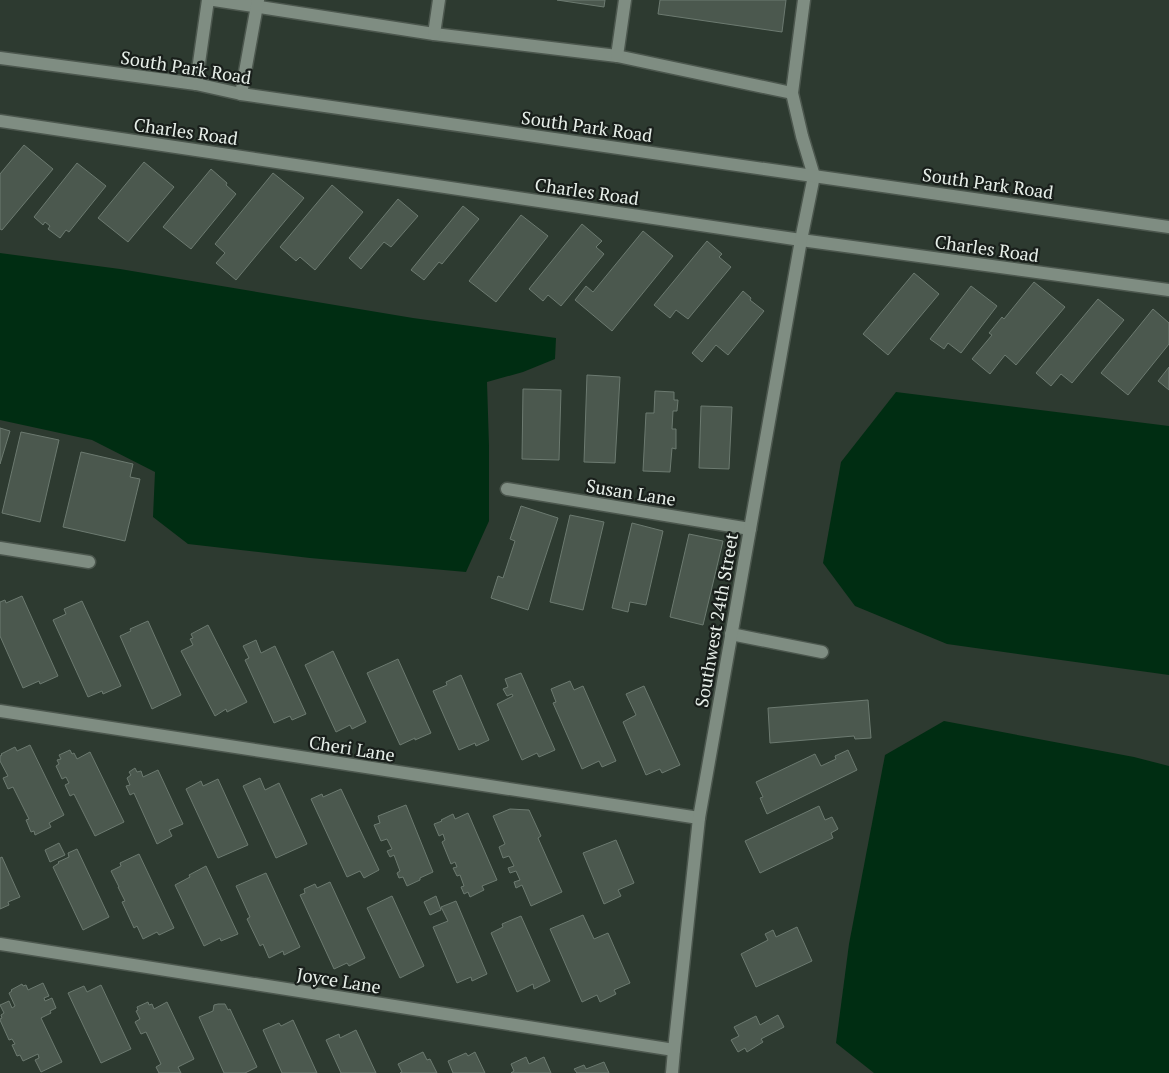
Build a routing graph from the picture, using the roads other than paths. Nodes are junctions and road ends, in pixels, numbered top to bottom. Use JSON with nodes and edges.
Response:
{"nodes":[{"id":1,"x":208,"y":0,"type":"edge"},
{"id":2,"x":214,"y":0,"type":"edge"},
{"id":3,"x":439,"y":0,"type":"edge"},
{"id":4,"x":625,"y":0,"type":"edge"},
{"id":5,"x":804,"y":0,"type":"edge"},
{"id":6,"x":257,"y":3,"type":"edge"},
{"id":7,"x":434,"y":34,"type":"junction"},
{"id":8,"x":617,"y":56,"type":"junction"},
{"id":9,"x":0,"y":58,"type":"edge"},
{"id":10,"x":196,"y":84,"type":"junction"},
{"id":11,"x":240,"y":94,"type":"junction"},
{"id":12,"x":792,"y":94,"type":"junction"},
{"id":13,"x":0,"y":121,"type":"edge"},
{"id":14,"x":814,"y":176,"type":"junction"},
{"id":15,"x":1169,"y":226,"type":"edge"},
{"id":16,"x":801,"y":240,"type":"junction"},
{"id":17,"x":1169,"y":290,"type":"edge"},
{"id":18,"x":507,"y":489,"type":"dead end"},
{"id":19,"x":750,"y":529,"type":"junction"},
{"id":20,"x":0,"y":548,"type":"edge"},
{"id":21,"x":89,"y":562,"type":"dead end"},
{"id":22,"x":731,"y":634,"type":"junction"},
{"id":23,"x":822,"y":652,"type":"dead end"},
{"id":24,"x":0,"y":711,"type":"edge"},
{"id":25,"x":699,"y":818,"type":"junction"},
{"id":26,"x":0,"y":944,"type":"edge"},
{"id":27,"x":674,"y":1050,"type":"junction"},
{"id":28,"x":672,"y":1073,"type":"edge"}],
"edges":[{"from":1,"to":10,"type":"street"},
{"from":2,"to":6,"type":"street"},
{"from":3,"to":7,"type":"street"},
{"from":4,"to":8,"type":"street"},
{"from":5,"to":12,"type":"street"},
{"from":6,"to":7,"type":"street"},
{"from":6,"to":11,"type":"street"},
{"from":7,"to":8,"type":"street"},
{"from":8,"to":12,"type":"street"},
{"from":9,"to":10,"type":"street","name":"South Park Road"},
{"from":10,"to":11,"type":"street","name":"South Park Road"},
{"from":11,"to":14,"type":"street","name":"South Park Road"},
{"from":12,"to":14,"type":"street"},
{"from":13,"to":16,"type":"street","name":"Charles Road"},
{"from":14,"to":15,"type":"street","name":"South Park Road"},
{"from":14,"to":16,"type":"street","name":"Southwest 24th Street"},
{"from":16,"to":17,"type":"street","name":"Charles Road"},
{"from":16,"to":19,"type":"street","name":"Southwest 24th Street"},
{"from":18,"to":19,"type":"street","name":"Susan Lane"},
{"from":19,"to":22,"type":"street","name":"Southwest 24th Street"},
{"from":20,"to":21,"type":"street"},
{"from":22,"to":23,"type":"street"},
{"from":22,"to":25,"type":"street","name":"Southwest 24th Street"},
{"from":24,"to":25,"type":"street","name":"Cheri Lane"},
{"from":25,"to":27,"type":"street","name":"Southwest 24th Street"},
{"from":26,"to":27,"type":"street","name":"Joyce Lane"},
{"from":27,"to":28,"type":"street","name":"Southwest 24th Street"}]}
